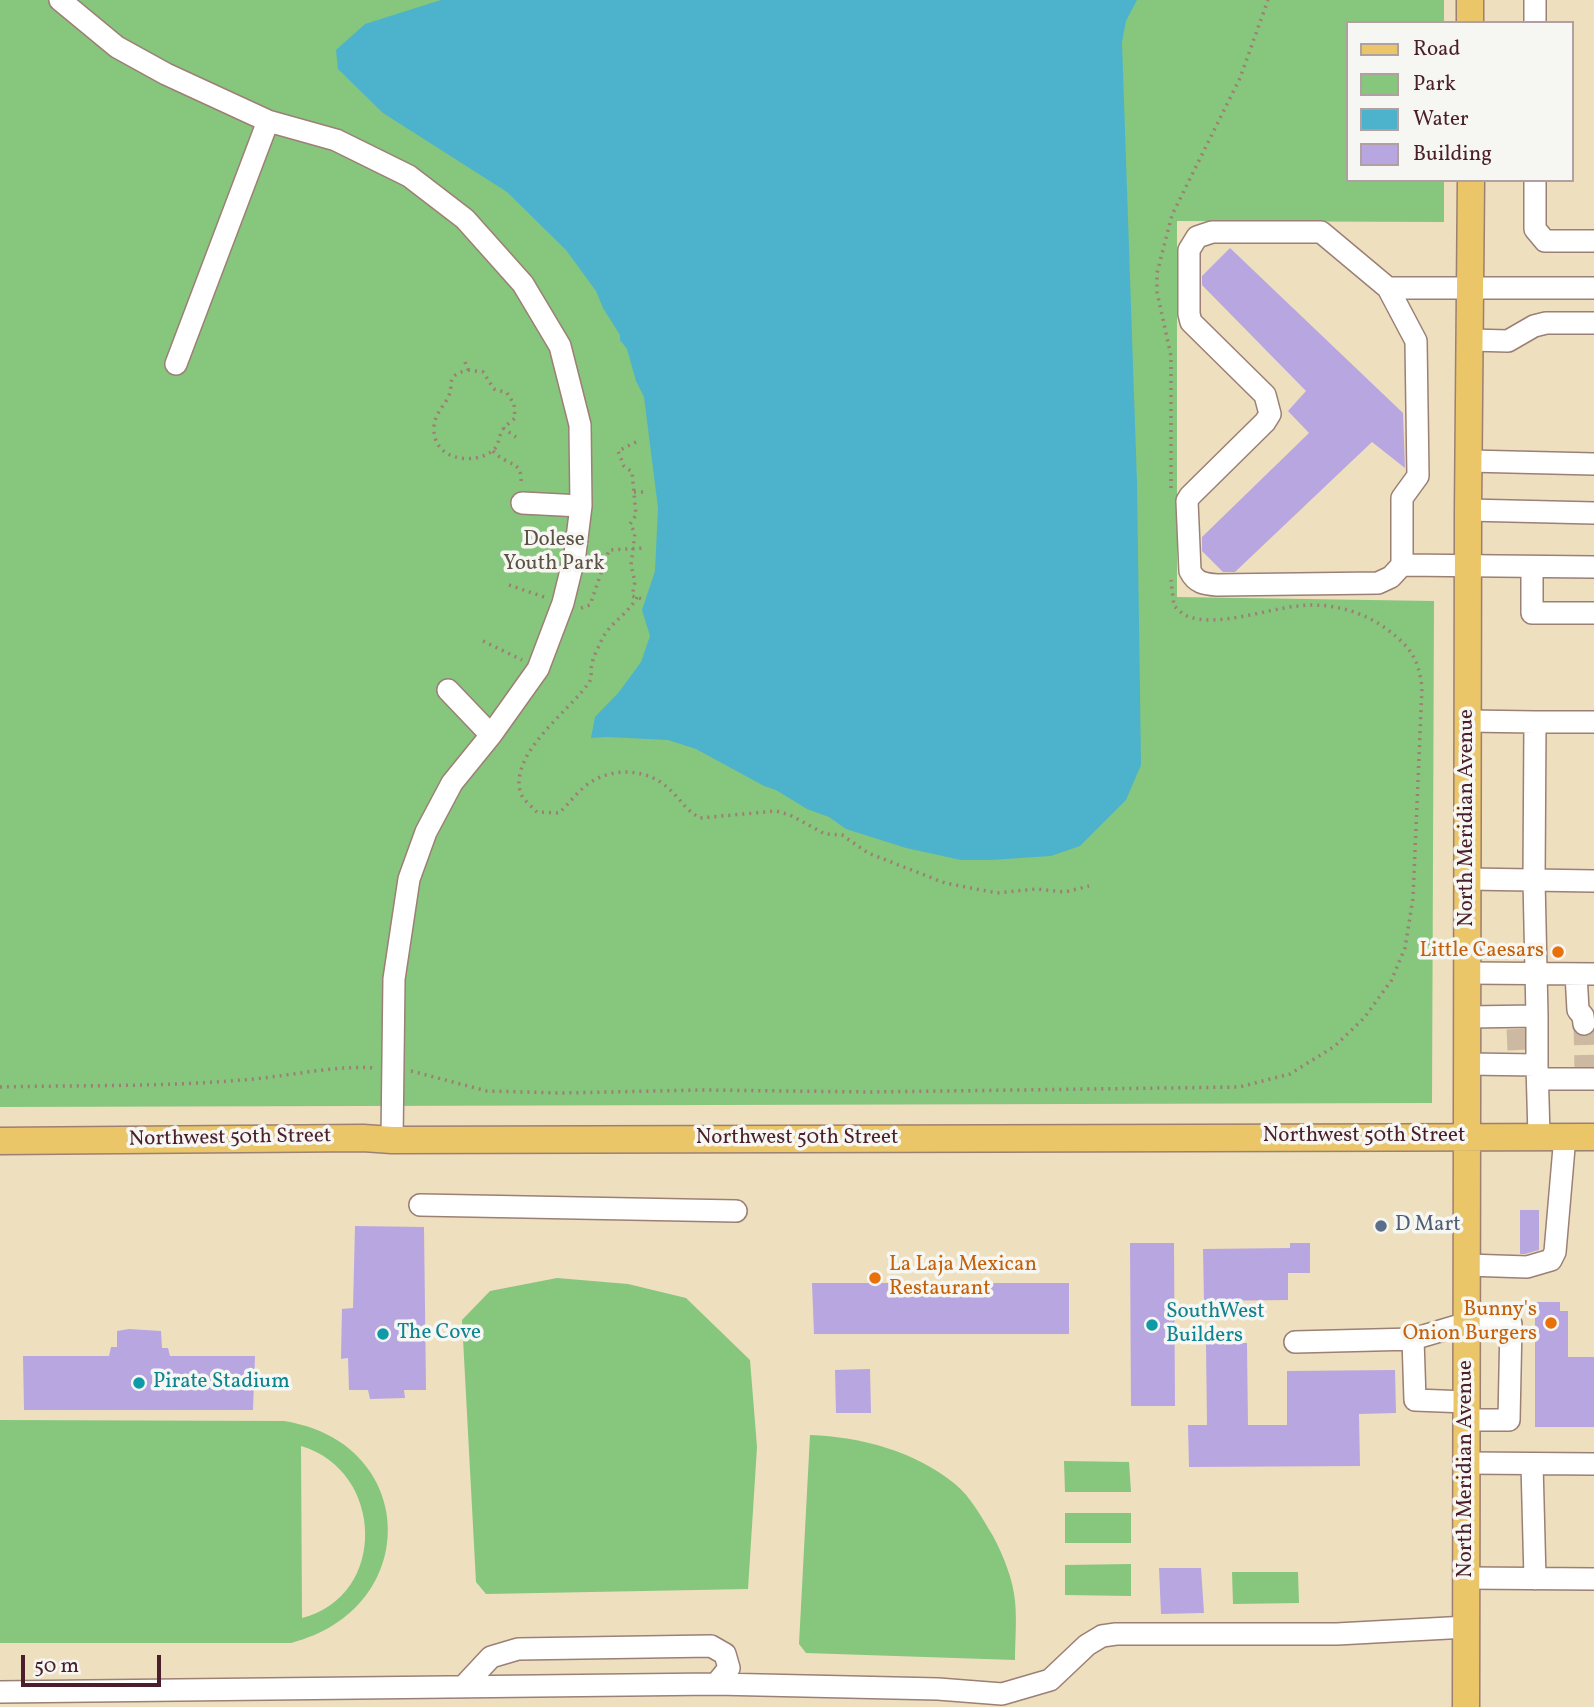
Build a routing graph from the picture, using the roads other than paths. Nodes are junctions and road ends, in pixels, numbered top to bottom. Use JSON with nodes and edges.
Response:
{"nodes":[{"id":1,"x":61,"y":0,"type":"edge"},
{"id":2,"x":1470,"y":0,"type":"edge"},
{"id":3,"x":1535,"y":0,"type":"edge"},
{"id":4,"x":1470,"y":21,"type":"edge"},
{"id":5,"x":1535,"y":21,"type":"edge"},
{"id":6,"x":268,"y":121,"type":"junction"},
{"id":7,"x":1471,"y":182,"type":"edge"},
{"id":8,"x":1535,"y":182,"type":"edge"},
{"id":9,"x":1594,"y":241,"type":"edge"},
{"id":10,"x":1472,"y":287,"type":"junction"},
{"id":11,"x":1388,"y":288,"type":"junction"},
{"id":12,"x":1594,"y":288,"type":"edge"},
{"id":13,"x":1594,"y":323,"type":"edge"},
{"id":14,"x":1471,"y":341,"type":"junction"},
{"id":15,"x":176,"y":364,"type":"dead end"},
{"id":16,"x":1469,"y":461,"type":"junction"},
{"id":17,"x":1594,"y":464,"type":"edge"},
{"id":18,"x":522,"y":503,"type":"road end"},
{"id":19,"x":581,"y":506,"type":"junction"},
{"id":20,"x":1468,"y":510,"type":"junction"},
{"id":21,"x":1594,"y":513,"type":"edge"},
{"id":22,"x":1402,"y":565,"type":"junction"},
{"id":23,"x":1468,"y":566,"type":"junction"},
{"id":24,"x":1532,"y":567,"type":"junction"},
{"id":25,"x":1594,"y":567,"type":"edge"},
{"id":26,"x":1594,"y":613,"type":"edge"},
{"id":27,"x":448,"y":690,"type":"dead end"},
{"id":28,"x":1468,"y":721,"type":"junction"},
{"id":29,"x":1535,"y":722,"type":"junction"},
{"id":30,"x":1594,"y":722,"type":"edge"},
{"id":31,"x":491,"y":736,"type":"junction"},
{"id":32,"x":1468,"y":879,"type":"junction"},
{"id":33,"x":1534,"y":880,"type":"junction"},
{"id":34,"x":1594,"y":881,"type":"edge"},
{"id":35,"x":1468,"y":973,"type":"junction"},
{"id":36,"x":1537,"y":974,"type":"junction"},
{"id":37,"x":1585,"y":974,"type":"edge"},
{"id":38,"x":1468,"y":1017,"type":"junction"},
{"id":39,"x":1578,"y":1019,"type":"tunnel mouth"},
{"id":40,"x":1526,"y":1046,"type":"junction"},
{"id":41,"x":1468,"y":1064,"type":"junction"},
{"id":42,"x":1583,"y":1074,"type":"edge"},
{"id":43,"x":1552,"y":1136,"type":"junction"},
{"id":44,"x":1468,"y":1137,"type":"junction"},
{"id":45,"x":1594,"y":1137,"type":"edge"},
{"id":46,"x":392,"y":1140,"type":"junction"},
{"id":47,"x":0,"y":1141,"type":"edge"},
{"id":48,"x":420,"y":1205,"type":"dead end"},
{"id":49,"x":736,"y":1211,"type":"dead end"},
{"id":50,"x":1467,"y":1265,"type":"junction"},
{"id":51,"x":1467,"y":1323,"type":"junction"},
{"id":52,"x":1413,"y":1339,"type":"junction"},
{"id":53,"x":1295,"y":1342,"type":"dead end"},
{"id":54,"x":1467,"y":1411,"type":"junction"},
{"id":55,"x":1467,"y":1463,"type":"junction"},
{"id":56,"x":1532,"y":1464,"type":"junction"},
{"id":57,"x":1594,"y":1464,"type":"edge"},
{"id":58,"x":1467,"y":1578,"type":"junction"},
{"id":59,"x":1535,"y":1579,"type":"junction"},
{"id":60,"x":1594,"y":1579,"type":"edge"},
{"id":61,"x":1467,"y":1627,"type":"junction"},
{"id":62,"x":716,"y":1684,"type":"junction"},
{"id":63,"x":463,"y":1687,"type":"junction"},
{"id":64,"x":0,"y":1692,"type":"edge"},
{"id":65,"x":1466,"y":1707,"type":"edge"}],
"edges":[{"from":1,"to":6,"type":"street"},
{"from":2,"to":4,"type":"main road"},
{"from":3,"to":5,"type":"street"},
{"from":6,"to":15,"type":"street"},
{"from":6,"to":19,"type":"street"},
{"from":7,"to":10,"type":"main road","name":"North Meridian Avenue"},
{"from":8,"to":9,"type":"street"},
{"from":10,"to":11,"type":"street"},
{"from":10,"to":12,"type":"street"},
{"from":10,"to":14,"type":"main road","name":"North Meridian Avenue"},
{"from":11,"to":22,"type":"street"},
{"from":11,"to":22,"type":"street"},
{"from":13,"to":14,"type":"street"},
{"from":14,"to":16,"type":"main road","name":"North Meridian Avenue"},
{"from":16,"to":17,"type":"street"},
{"from":16,"to":20,"type":"main road","name":"North Meridian Avenue"},
{"from":18,"to":19,"type":"street"},
{"from":19,"to":31,"type":"street"},
{"from":20,"to":21,"type":"street"},
{"from":20,"to":23,"type":"main road","name":"North Meridian Avenue"},
{"from":22,"to":23,"type":"street"},
{"from":23,"to":24,"type":"street"},
{"from":23,"to":28,"type":"main road","name":"North Meridian Avenue"},
{"from":24,"to":25,"type":"street"},
{"from":24,"to":26,"type":"street"},
{"from":27,"to":31,"type":"street"},
{"from":28,"to":29,"type":"street"},
{"from":28,"to":32,"type":"main road","name":"North Meridian Avenue"},
{"from":29,"to":30,"type":"street"},
{"from":29,"to":33,"type":"street"},
{"from":31,"to":46,"type":"street"},
{"from":32,"to":33,"type":"street"},
{"from":32,"to":35,"type":"main road","name":"North Meridian Avenue"},
{"from":33,"to":34,"type":"street"},
{"from":33,"to":36,"type":"street"},
{"from":35,"to":36,"type":"street"},
{"from":35,"to":38,"type":"main road","name":"North Meridian Avenue"},
{"from":36,"to":37,"type":"street"},
{"from":36,"to":40,"type":"street"},
{"from":37,"to":39,"type":"street"},
{"from":38,"to":40,"type":"street"},
{"from":38,"to":41,"type":"main road","name":"North Meridian Avenue"},
{"from":40,"to":41,"type":"street"},
{"from":40,"to":42,"type":"street"},
{"from":40,"to":43,"type":"street"},
{"from":41,"to":44,"type":"main road","name":"North Meridian Avenue"},
{"from":43,"to":44,"type":"main road","name":"Northwest 50th Street"},
{"from":43,"to":45,"type":"main road","name":"Northwest 50th Street"},
{"from":43,"to":50,"type":"street"},
{"from":44,"to":46,"type":"main road","name":"Northwest 50th Street"},
{"from":44,"to":50,"type":"main road","name":"North Meridian Avenue"},
{"from":46,"to":47,"type":"main road","name":"Northwest 50th Street"},
{"from":48,"to":49,"type":"street"},
{"from":50,"to":51,"type":"main road","name":"North Meridian Avenue"},
{"from":51,"to":52,"type":"street"},
{"from":51,"to":54,"type":"main road","name":"North Meridian Avenue"},
{"from":51,"to":54,"type":"street"},
{"from":52,"to":53,"type":"street"},
{"from":52,"to":54,"type":"street"},
{"from":54,"to":55,"type":"main road","name":"North Meridian Avenue"},
{"from":55,"to":56,"type":"street"},
{"from":55,"to":58,"type":"main road","name":"North Meridian Avenue"},
{"from":56,"to":57,"type":"street"},
{"from":56,"to":59,"type":"street"},
{"from":58,"to":59,"type":"street"},
{"from":58,"to":61,"type":"main road","name":"North Meridian Avenue"},
{"from":59,"to":60,"type":"street"},
{"from":61,"to":62,"type":"street"},
{"from":61,"to":65,"type":"main road","name":"North Meridian Avenue"},
{"from":62,"to":63,"type":"street"},
{"from":62,"to":63,"type":"street"},
{"from":63,"to":64,"type":"street"}]}
